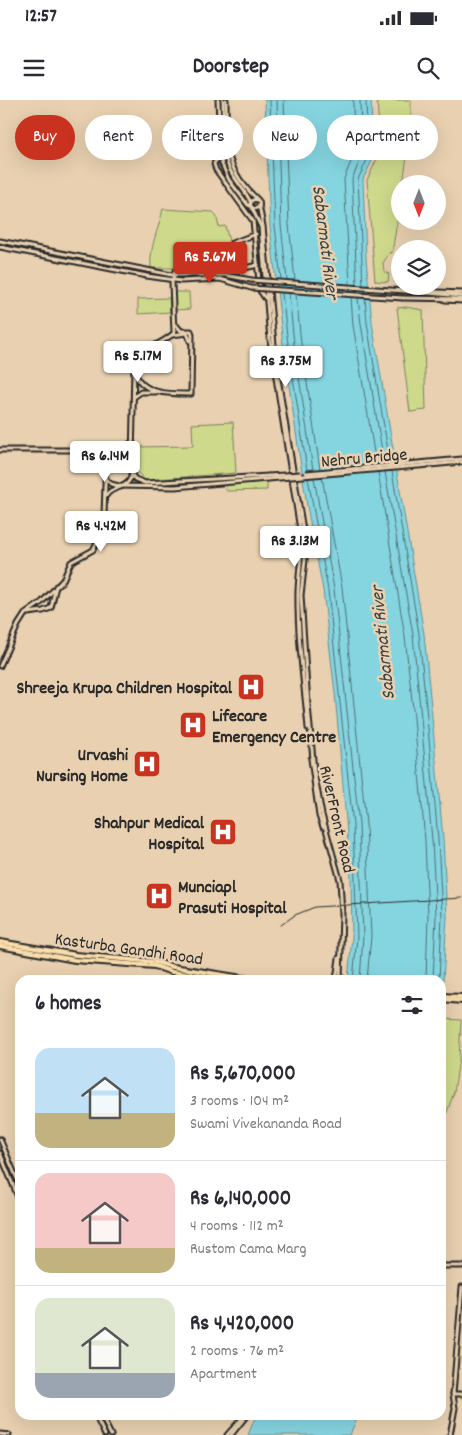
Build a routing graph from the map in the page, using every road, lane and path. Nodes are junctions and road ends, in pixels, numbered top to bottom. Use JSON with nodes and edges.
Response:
{"nodes":[{"id":1,"x":218,"y":100,"type":"edge"},
{"id":2,"x":225,"y":100,"type":"edge"},
{"id":3,"x":219,"y":115,"type":"edge"},
{"id":4,"x":216,"y":160,"type":"edge"},
{"id":5,"x":221,"y":160,"type":"edge"},
{"id":6,"x":258,"y":200,"type":"junction"},
{"id":7,"x":259,"y":205,"type":"junction"},
{"id":8,"x":251,"y":206,"type":"junction"},
{"id":9,"x":256,"y":234,"type":"junction"},
{"id":10,"x":0,"y":241,"type":"edge"},
{"id":11,"x":0,"y":247,"type":"edge"},
{"id":12,"x":258,"y":265,"type":"junction"},
{"id":13,"x":183,"y":276,"type":"junction"},
{"id":14,"x":172,"y":279,"type":"junction"},
{"id":15,"x":462,"y":296,"type":"edge"},
{"id":16,"x":266,"y":298,"type":"junction"},
{"id":17,"x":174,"y":320,"type":"junction"},
{"id":18,"x":172,"y":335,"type":"junction"},
{"id":19,"x":190,"y":348,"type":"junction"},
{"id":20,"x":135,"y":365,"type":"junction"},
{"id":21,"x":156,"y":392,"type":"junction"},
{"id":22,"x":134,"y":399,"type":"junction"},
{"id":23,"x":133,"y":441,"type":"junction"},
{"id":24,"x":0,"y":450,"type":"edge"},
{"id":25,"x":102,"y":450,"type":"junction"},
{"id":26,"x":114,"y":450,"type":"junction"},
{"id":27,"x":106,"y":455,"type":"junction"},
{"id":28,"x":132,"y":459,"type":"junction"},
{"id":29,"x":462,"y":461,"type":"edge"},
{"id":30,"x":132,"y":474,"type":"junction"},
{"id":31,"x":105,"y":476,"type":"junction"},
{"id":32,"x":268,"y":477,"type":"junction"},
{"id":33,"x":119,"y":486,"type":"junction"},
{"id":34,"x":105,"y":497,"type":"junction"},
{"id":35,"x":56,"y":586,"type":"junction"},
{"id":36,"x":46,"y":598,"type":"junction"},
{"id":37,"x":54,"y":600,"type":"junction"},
{"id":38,"x":39,"y":605,"type":"junction"},
{"id":39,"x":43,"y":611,"type":"junction"},
{"id":40,"x":25,"y":614,"type":"junction"},
{"id":41,"x":0,"y":666,"type":"edge"},
{"id":42,"x":0,"y":942,"type":"edge"},
{"id":43,"x":0,"y":946,"type":"edge"},
{"id":44,"x":194,"y":975,"type":"edge"},
{"id":45,"x":221,"y":975,"type":"edge"},
{"id":46,"x":337,"y":975,"type":"edge"},
{"id":47,"x":340,"y":975,"type":"edge"},
{"id":48,"x":446,"y":998,"type":"edge"},
{"id":49,"x":462,"y":999,"type":"edge"},
{"id":50,"x":0,"y":1139,"type":"edge"},
{"id":51,"x":0,"y":1152,"type":"edge"},
{"id":52,"x":15,"y":1174,"type":"edge"},
{"id":53,"x":15,"y":1190,"type":"edge"},
{"id":54,"x":446,"y":1266,"type":"edge"},
{"id":55,"x":462,"y":1266,"type":"edge"},
{"id":56,"x":462,"y":1287,"type":"edge"},
{"id":57,"x":456,"y":1365,"type":"junction"},
{"id":58,"x":460,"y":1366,"type":"dead end"},
{"id":59,"x":453,"y":1394,"type":"junction"},
{"id":60,"x":462,"y":1394,"type":"edge"},
{"id":61,"x":98,"y":1420,"type":"edge"},
{"id":62,"x":103,"y":1420,"type":"edge"},
{"id":63,"x":241,"y":1420,"type":"edge"},
{"id":64,"x":242,"y":1420,"type":"edge"},
{"id":65,"x":0,"y":1434,"type":"edge"},
{"id":66,"x":9,"y":1435,"type":"edge"},
{"id":67,"x":105,"y":1435,"type":"edge"},
{"id":68,"x":110,"y":1435,"type":"edge"},
{"id":69,"x":227,"y":1435,"type":"edge"},
{"id":70,"x":231,"y":1435,"type":"edge"},
{"id":71,"x":450,"y":1435,"type":"edge"}],
"edges":[{"from":1,"to":3,"type":"main road"},
{"from":2,"to":6,"type":"main road"},
{"from":2,"to":8,"type":"main road"},
{"from":4,"to":9,"type":"main road"},
{"from":5,"to":8,"type":"main road"},
{"from":6,"to":7,"type":"main road","name":"RiverFront Road"},
{"from":6,"to":8,"type":"main road"},
{"from":7,"to":8,"type":"main road"},
{"from":7,"to":47,"type":"main road","name":"RiverFront Road"},
{"from":8,"to":16,"type":"main road"},
{"from":9,"to":12,"type":"main road"},
{"from":9,"to":14,"type":"main road"},
{"from":10,"to":14,"type":"main road"},
{"from":11,"to":14,"type":"main road"},
{"from":12,"to":13,"type":"main road"},
{"from":12,"to":16,"type":"main road"},
{"from":13,"to":14,"type":"main road"},
{"from":13,"to":15,"type":"main road","bridge":true},
{"from":14,"to":15,"type":"main road","bridge":true},
{"from":14,"to":17,"type":"main road"},
{"from":16,"to":46,"type":"main road","name":"RiverFront Road"},
{"from":17,"to":18,"type":"main road"},
{"from":17,"to":19,"type":"main road"},
{"from":18,"to":19,"type":"main road"},
{"from":18,"to":20,"type":"main road"},
{"from":19,"to":21,"type":"main road"},
{"from":20,"to":21,"type":"main road"},
{"from":20,"to":22,"type":"main road"},
{"from":21,"to":22,"type":"main road"},
{"from":22,"to":23,"type":"main road"},
{"from":23,"to":26,"type":"main road"},
{"from":23,"to":28,"type":"main road"},
{"from":24,"to":25,"type":"main road"},
{"from":25,"to":26,"type":"main road"},
{"from":25,"to":27,"type":"main road"},
{"from":26,"to":27,"type":"main road"},
{"from":26,"to":28,"type":"main road"},
{"from":27,"to":31,"type":"main road"},
{"from":28,"to":30,"type":"main road"},
{"from":29,"to":32,"type":"main road","name":"Nehru Bridge","bridge":true},
{"from":30,"to":32,"type":"main road"},
{"from":30,"to":33,"type":"main road"},
{"from":31,"to":33,"type":"main road"},
{"from":31,"to":34,"type":"main road"},
{"from":32,"to":33,"type":"main road"},
{"from":33,"to":34,"type":"main road"},
{"from":34,"to":35,"type":"main road"},
{"from":35,"to":36,"type":"main road"},
{"from":35,"to":37,"type":"main road"},
{"from":36,"to":37,"type":"main road"},
{"from":36,"to":38,"type":"main road"},
{"from":37,"to":39,"type":"main road"},
{"from":38,"to":39,"type":"main road"},
{"from":38,"to":40,"type":"main road"},
{"from":39,"to":40,"type":"main road"},
{"from":40,"to":41,"type":"main road"},
{"from":42,"to":45,"type":"main road","name":"Kasturba Gandhi Road"},
{"from":43,"to":44,"type":"main road","name":"Kasturba Gandhi Road"},
{"from":48,"to":49,"type":"main road"},
{"from":50,"to":52,"type":"main road"},
{"from":51,"to":53,"type":"main road"},
{"from":54,"to":55,"type":"main road"},
{"from":56,"to":57,"type":"main road"},
{"from":57,"to":58,"type":"main road"},
{"from":57,"to":59,"type":"main road"},
{"from":59,"to":60,"type":"main road"},
{"from":59,"to":71,"type":"main road"},
{"from":61,"to":67,"type":"main road"},
{"from":62,"to":68,"type":"main road"},
{"from":63,"to":69,"type":"main road"},
{"from":64,"to":70,"type":"main road"},
{"from":65,"to":66,"type":"main road"}]}
